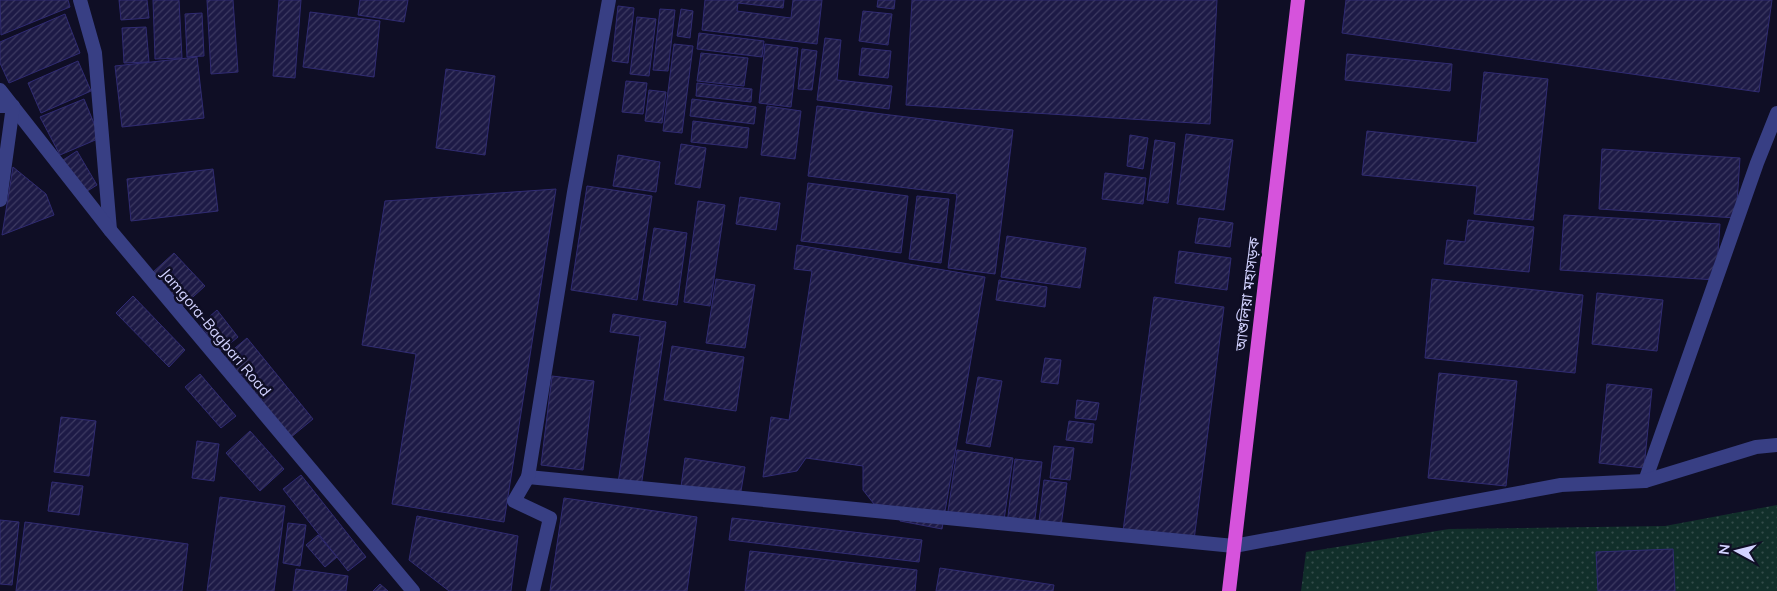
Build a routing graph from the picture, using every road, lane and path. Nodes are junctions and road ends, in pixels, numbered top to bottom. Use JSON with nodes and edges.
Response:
{"nodes":[{"id":1,"x":80,"y":0,"type":"edge"},
{"id":2,"x":609,"y":0,"type":"edge"},
{"id":3,"x":1298,"y":0,"type":"edge"},
{"id":4,"x":0,"y":90,"type":"edge"},
{"id":5,"x":7,"y":106,"type":"edge"},
{"id":6,"x":1777,"y":112,"type":"edge"},
{"id":7,"x":0,"y":200,"type":"edge"},
{"id":8,"x":110,"y":230,"type":"junction"},
{"id":9,"x":1777,"y":445,"type":"edge"},
{"id":10,"x":528,"y":477,"type":"junction"},
{"id":11,"x":1645,"y":481,"type":"junction"},
{"id":12,"x":1234,"y":546,"type":"junction"},
{"id":13,"x":413,"y":591,"type":"edge"},
{"id":14,"x":533,"y":591,"type":"edge"},
{"id":15,"x":1229,"y":591,"type":"edge"}],
"edges":[{"from":1,"to":8,"type":"street"},
{"from":2,"to":10,"type":"street"},
{"from":3,"to":12,"type":"highway","name":"আশুলিয়া মহাসড়ক"},
{"from":4,"to":5,"type":"street","name":"Jamgora-Bagbari Road"},
{"from":5,"to":7,"type":"street"},
{"from":5,"to":8,"type":"street","name":"Jamgora-Bagbari Road"},
{"from":6,"to":11,"type":"street"},
{"from":8,"to":13,"type":"street","name":"Jamgora-Bagbari Road"},
{"from":9,"to":11,"type":"street"},
{"from":10,"to":12,"type":"street"},
{"from":10,"to":14,"type":"street"},
{"from":11,"to":12,"type":"street"},
{"from":12,"to":15,"type":"highway","name":"আশুলিয়া মহাসড়ক"}]}
